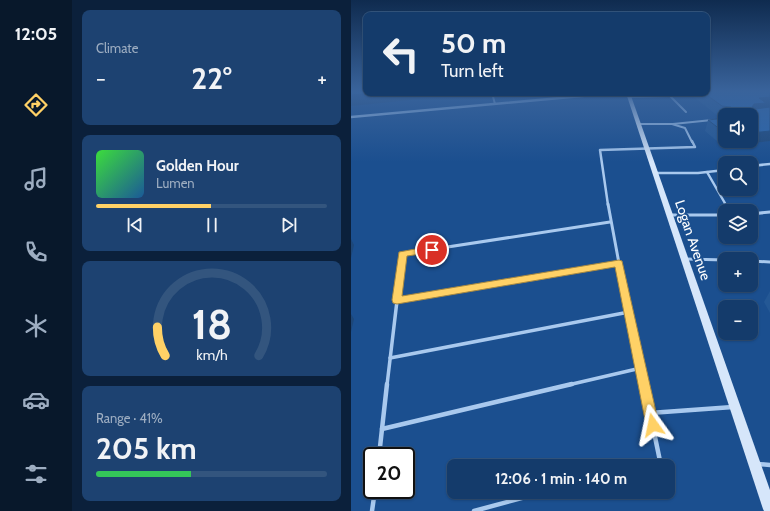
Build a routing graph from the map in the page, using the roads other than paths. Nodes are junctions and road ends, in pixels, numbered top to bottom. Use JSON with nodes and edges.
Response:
{"nodes":[{"id":1,"x":375,"y":115,"type":"edge"},
{"id":2,"x":635,"y":115,"type":"edge"},
{"id":3,"x":351,"y":117,"type":"edge"},
{"id":4,"x":717,"y":120,"type":"edge"},
{"id":5,"x":638,"y":124,"type":"junction"},
{"id":6,"x":672,"y":124,"type":"junction"},
{"id":7,"x":647,"y":149,"type":"junction"},
{"id":8,"x":766,"y":164,"type":"junction"},
{"id":9,"x":770,"y":164,"type":"edge"},
{"id":10,"x":758,"y":165,"type":"edge"},
{"id":11,"x":770,"y":168,"type":"edge"},
{"id":12,"x":718,"y":171,"type":"edge"},
{"id":13,"x":707,"y":172,"type":"junction"},
{"id":14,"x":655,"y":173,"type":"junction"},
{"id":15,"x":725,"y":204,"type":"edge"},
{"id":16,"x":770,"y":212,"type":"edge"},
{"id":17,"x":758,"y":213,"type":"edge"},
{"id":18,"x":669,"y":215,"type":"junction"},
{"id":19,"x":718,"y":216,"type":"edge"},
{"id":20,"x":610,"y":222,"type":"junction"},
{"id":21,"x":684,"y":259,"type":"junction"},
{"id":22,"x":718,"y":260,"type":"edge"},
{"id":23,"x":758,"y":261,"type":"edge"},
{"id":24,"x":770,"y":262,"type":"edge"},
{"id":25,"x":619,"y":263,"type":"junction"},
{"id":26,"x":397,"y":300,"type":"junction"},
{"id":27,"x":629,"y":312,"type":"junction"},
{"id":28,"x":390,"y":358,"type":"junction"},
{"id":29,"x":641,"y":368,"type":"junction"},
{"id":30,"x":735,"y":407,"type":"junction"},
{"id":31,"x":650,"y":413,"type":"junction"},
{"id":32,"x":382,"y":429,"type":"junction"},
{"id":33,"x":380,"y":447,"type":"edge"},
{"id":34,"x":660,"y":459,"type":"edge"},
{"id":35,"x":755,"y":464,"type":"junction"},
{"id":36,"x":770,"y":465,"type":"edge"},
{"id":37,"x":374,"y":499,"type":"edge"},
{"id":38,"x":518,"y":499,"type":"edge"},
{"id":39,"x":770,"y":509,"type":"edge"},
{"id":40,"x":372,"y":511,"type":"edge"},
{"id":41,"x":473,"y":511,"type":"edge"}],
"edges":[{"from":1,"to":3,"type":"street"},
{"from":2,"to":5,"type":"main road","name":"Logan Avenue"},
{"from":4,"to":6,"type":"lane"},
{"from":5,"to":6,"type":"lane"},
{"from":5,"to":7,"type":"main road","name":"Logan Avenue"},
{"from":6,"to":7,"type":"lane"},
{"from":7,"to":14,"type":"main road","name":"Logan Avenue"},
{"from":7,"to":20,"type":"lane"},
{"from":8,"to":9,"type":"lane"},
{"from":8,"to":10,"type":"lane"},
{"from":8,"to":11,"type":"lane"},
{"from":12,"to":13,"type":"lane"},
{"from":13,"to":14,"type":"lane"},
{"from":13,"to":15,"type":"lane"},
{"from":14,"to":18,"type":"main road","name":"Logan Avenue"},
{"from":16,"to":17,"type":"lane"},
{"from":18,"to":19,"type":"lane"},
{"from":18,"to":21,"type":"main road","name":"Logan Avenue"},
{"from":20,"to":25,"type":"lane"},
{"from":20,"to":26,"type":"lane"},
{"from":21,"to":22,"type":"lane"},
{"from":21,"to":30,"type":"main road","name":"Logan Avenue"},
{"from":23,"to":24,"type":"lane"},
{"from":25,"to":26,"type":"lane"},
{"from":25,"to":27,"type":"lane"},
{"from":26,"to":28,"type":"lane"},
{"from":27,"to":28,"type":"lane"},
{"from":27,"to":29,"type":"lane"},
{"from":28,"to":32,"type":"lane"},
{"from":29,"to":31,"type":"lane"},
{"from":29,"to":32,"type":"lane"},
{"from":30,"to":31,"type":"lane"},
{"from":30,"to":35,"type":"main road","name":"Logan Avenue"},
{"from":31,"to":34,"type":"lane"},
{"from":32,"to":33,"type":"lane"},
{"from":35,"to":36,"type":"lane"},
{"from":35,"to":39,"type":"main road","name":"Logan Avenue"},
{"from":37,"to":40,"type":"lane"},
{"from":38,"to":41,"type":"lane"}]}
